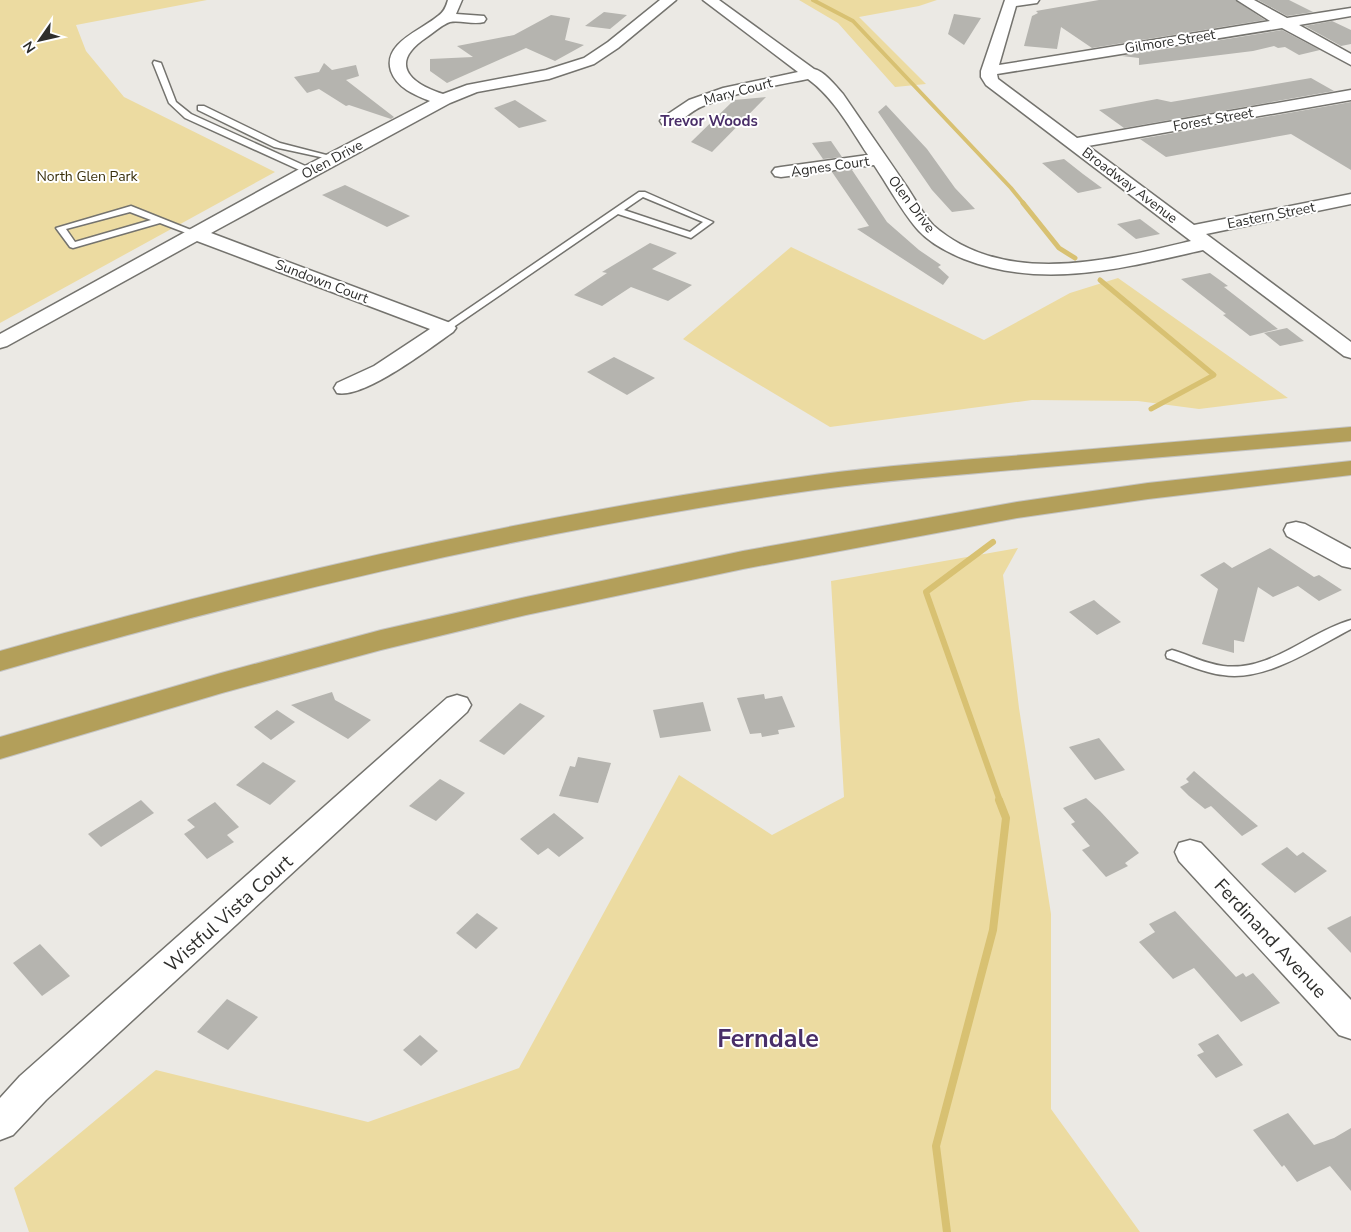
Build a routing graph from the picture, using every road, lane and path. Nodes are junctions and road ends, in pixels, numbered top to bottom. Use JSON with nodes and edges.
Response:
{"nodes":[{"id":1,"x":456,"y":0,"type":"edge"},
{"id":2,"x":669,"y":0,"type":"edge"},
{"id":3,"x":710,"y":0,"type":"edge"},
{"id":4,"x":1032,"y":0,"type":"edge"},
{"id":5,"x":1244,"y":0,"type":"edge"},
{"id":6,"x":1351,"y":12,"type":"edge"},
{"id":7,"x":447,"y":18,"type":"junction"},
{"id":8,"x":479,"y":19,"type":"dead end"},
{"id":9,"x":1284,"y":22,"type":"junction"},
{"id":10,"x":1351,"y":60,"type":"edge"},
{"id":11,"x":157,"y":63,"type":"dead end"},
{"id":12,"x":989,"y":71,"type":"junction"},
{"id":13,"x":813,"y":73,"type":"junction"},
{"id":14,"x":1351,"y":94,"type":"edge"},
{"id":15,"x":444,"y":100,"type":"junction"},
{"id":16,"x":201,"y":108,"type":"dead end"},
{"id":17,"x":668,"y":121,"type":"dead end"},
{"id":18,"x":1074,"y":143,"type":"junction"},
{"id":19,"x":334,"y":158,"type":"junction"},
{"id":20,"x":880,"y":159,"type":"junction"},
{"id":21,"x":310,"y":171,"type":"junction"},
{"id":22,"x":781,"y":172,"type":"dead end"},
{"id":23,"x":1351,"y":200,"type":"edge"},
{"id":24,"x":618,"y":211,"type":"junction"},
{"id":25,"x":160,"y":220,"type":"junction"},
{"id":26,"x":1191,"y":231,"type":"junction"},
{"id":27,"x":197,"y":234,"type":"junction"},
{"id":28,"x":1207,"y":243,"type":"junction"},
{"id":29,"x":446,"y":328,"type":"junction"},
{"id":30,"x":1351,"y":330,"type":"edge"},
{"id":31,"x":1329,"y":335,"type":"junction"},
{"id":32,"x":0,"y":342,"type":"edge"},
{"id":33,"x":1351,"y":352,"type":"edge"},
{"id":34,"x":345,"y":388,"type":"dead end"},
{"id":35,"x":1347,"y":434,"type":"edge"},
{"id":36,"x":1351,"y":468,"type":"edge"},
{"id":37,"x":1351,"y":482,"type":"edge"},
{"id":38,"x":1148,"y":491,"type":"junction"},
{"id":39,"x":1296,"y":530,"type":"dead end"},
{"id":40,"x":1351,"y":560,"type":"edge"},
{"id":41,"x":1351,"y":624,"type":"edge"},
{"id":42,"x":1172,"y":656,"type":"dead end"},
{"id":43,"x":0,"y":661,"type":"edge"},
{"id":44,"x":457,"y":705,"type":"dead end"},
{"id":45,"x":0,"y":748,"type":"edge"},
{"id":46,"x":1190,"y":852,"type":"dead end"},
{"id":47,"x":1351,"y":1024,"type":"edge"},
{"id":48,"x":0,"y":1123,"type":"edge"}],
"edges":[{"from":1,"to":7,"type":"street"},
{"from":2,"to":15,"type":"street","name":"Olen Drive"},
{"from":3,"to":13,"type":"street","name":"Olen Drive"},
{"from":4,"to":12,"type":"street"},
{"from":5,"to":9,"type":"street"},
{"from":6,"to":9,"type":"street","name":"Gilmore Street"},
{"from":7,"to":8,"type":"street"},
{"from":7,"to":15,"type":"street"},
{"from":9,"to":10,"type":"street"},
{"from":9,"to":12,"type":"street","name":"Gilmore Street"},
{"from":11,"to":21,"type":"lane"},
{"from":12,"to":18,"type":"street","name":"Broadway Avenue"},
{"from":13,"to":17,"type":"street","name":"Mary Court"},
{"from":13,"to":20,"type":"street","name":"Olen Drive"},
{"from":14,"to":18,"type":"street","name":"Forest Street"},
{"from":15,"to":19,"type":"street","name":"Olen Drive"},
{"from":16,"to":19,"type":"lane"},
{"from":18,"to":26,"type":"street","name":"Broadway Avenue"},
{"from":19,"to":21,"type":"street","name":"Olen Drive"},
{"from":20,"to":22,"type":"street","name":"Agnes Court"},
{"from":20,"to":28,"type":"street","name":"Olen Drive"},
{"from":21,"to":27,"type":"street","name":"Olen Drive"},
{"from":23,"to":26,"type":"street","name":"Eastern Street"},
{"from":24,"to":24,"type":"lane"},
{"from":24,"to":29,"type":"lane"},
{"from":25,"to":25,"type":"lane"},
{"from":25,"to":27,"type":"lane"},
{"from":26,"to":28,"type":"street","name":"Broadway Avenue"},
{"from":27,"to":29,"type":"street","name":"Sundown Court"},
{"from":27,"to":32,"type":"street","name":"Olen Drive"},
{"from":28,"to":31,"type":"street","name":"Broadway Avenue"},
{"from":29,"to":34,"type":"street"},
{"from":30,"to":31,"type":"street"},
{"from":31,"to":33,"type":"street","name":"Broadway Avenue"},
{"from":35,"to":43,"type":"highway"},
{"from":36,"to":38,"type":"highway"},
{"from":37,"to":38,"type":"highway"},
{"from":38,"to":45,"type":"highway"},
{"from":39,"to":40,"type":"street"},
{"from":41,"to":42,"type":"lane"},
{"from":44,"to":48,"type":"street","name":"Wistful Vista Court"},
{"from":46,"to":47,"type":"street","name":"Ferdinand Avenue"}]}
